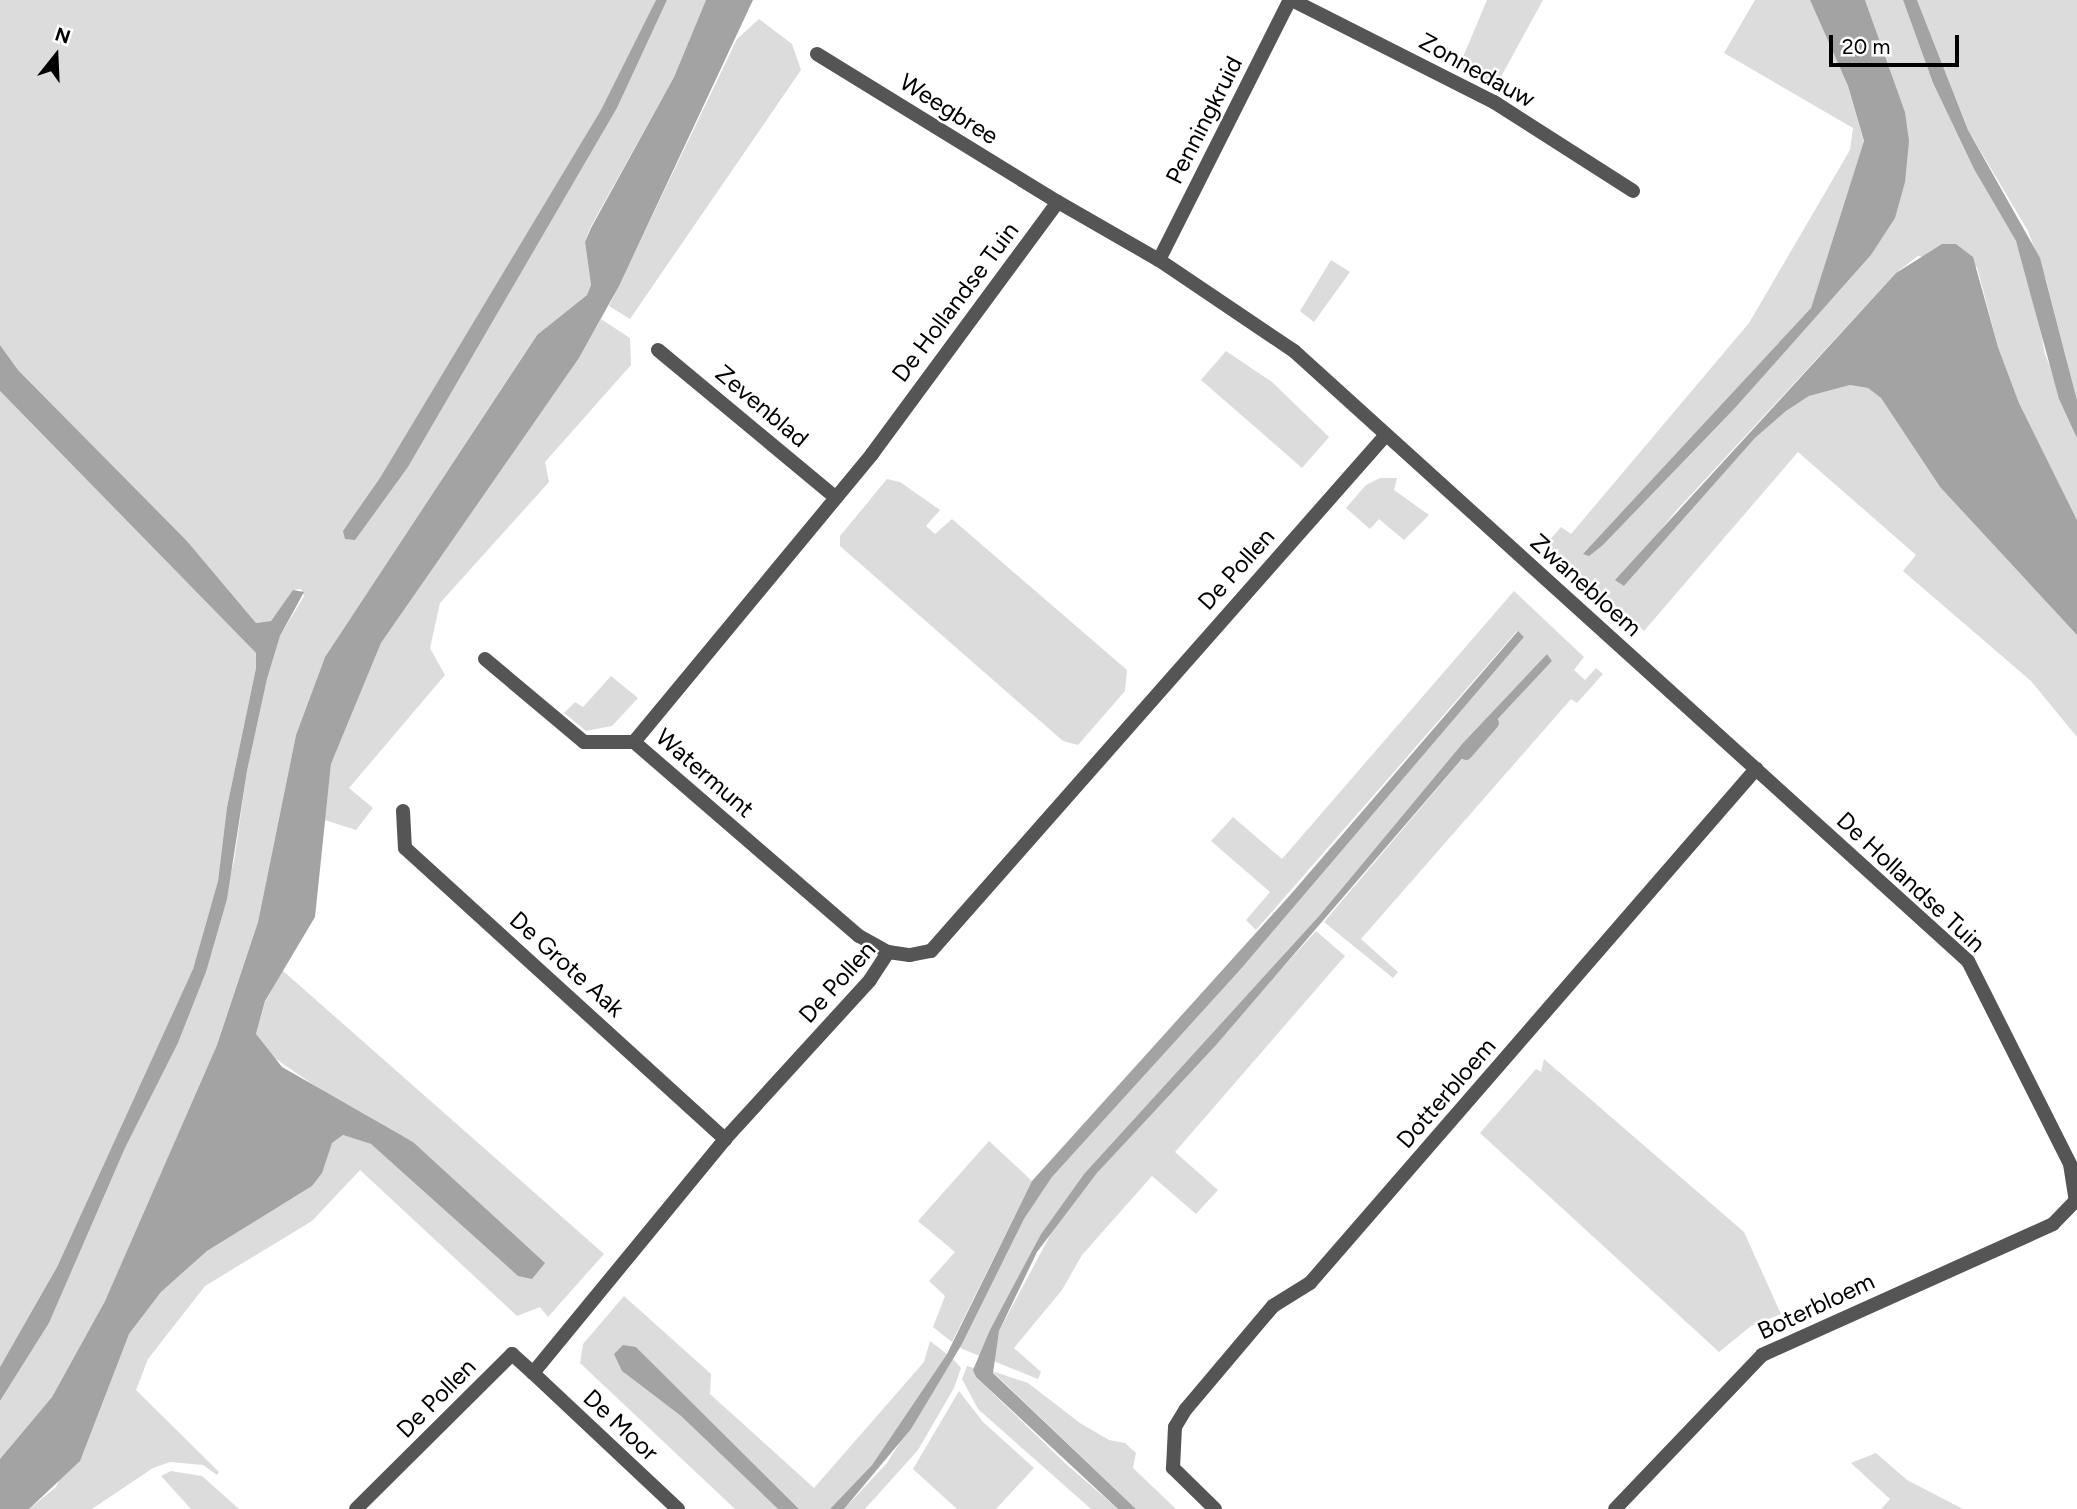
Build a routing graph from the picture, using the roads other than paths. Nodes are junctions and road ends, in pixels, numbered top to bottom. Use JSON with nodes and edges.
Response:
{"nodes":[{"id":1,"x":1291,"y":0,"type":"edge"},
{"id":2,"x":817,"y":54,"type":"dead end"},
{"id":3,"x":1633,"y":191,"type":"dead end"},
{"id":4,"x":1058,"y":202,"type":"junction"},
{"id":5,"x":1159,"y":260,"type":"junction"},
{"id":6,"x":658,"y":350,"type":"dead end"},
{"id":7,"x":1385,"y":436,"type":"junction"},
{"id":8,"x":836,"y":498,"type":"junction"},
{"id":9,"x":485,"y":659,"type":"dead end"},
{"id":10,"x":634,"y":743,"type":"junction"},
{"id":11,"x":1756,"y":769,"type":"junction"},
{"id":12,"x":403,"y":811,"type":"dead end"},
{"id":13,"x":888,"y":951,"type":"junction"},
{"id":14,"x":725,"y":1139,"type":"junction"},
{"id":15,"x":2076,"y":1200,"type":"edge"},
{"id":16,"x":533,"y":1373,"type":"junction"},
{"id":17,"x":356,"y":1509,"type":"edge"},
{"id":18,"x":678,"y":1509,"type":"edge"},
{"id":19,"x":1215,"y":1509,"type":"edge"},
{"id":20,"x":1615,"y":1509,"type":"edge"}],
"edges":[{"from":1,"to":3,"type":"street","name":"Zonnedauw"},
{"from":1,"to":5,"type":"street","name":"Penningkruid"},
{"from":2,"to":4,"type":"street","name":"Weegbree"},
{"from":4,"to":5,"type":"street"},
{"from":4,"to":8,"type":"street","name":"De Hollandse Tuin"},
{"from":5,"to":7,"type":"street"},
{"from":6,"to":8,"type":"street","name":"Zevenblad"},
{"from":7,"to":11,"type":"street","name":"Zwanebloem"},
{"from":7,"to":13,"type":"street","name":"De Pollen"},
{"from":8,"to":10,"type":"street","name":"De Hollandse Tuin"},
{"from":9,"to":10,"type":"street","name":"Watermunt"},
{"from":10,"to":13,"type":"street","name":"Watermunt"},
{"from":11,"to":15,"type":"street","name":"De Hollandse Tuin"},
{"from":11,"to":19,"type":"street","name":"Dotterbloem"},
{"from":12,"to":14,"type":"street","name":"De Grote Aak"},
{"from":13,"to":14,"type":"street","name":"De Pollen"},
{"from":14,"to":16,"type":"street","name":"De Pollen"},
{"from":15,"to":20,"type":"street","name":"Boterbloem"},
{"from":16,"to":17,"type":"street","name":"De Pollen"},
{"from":16,"to":18,"type":"street","name":"De Moor"}]}
